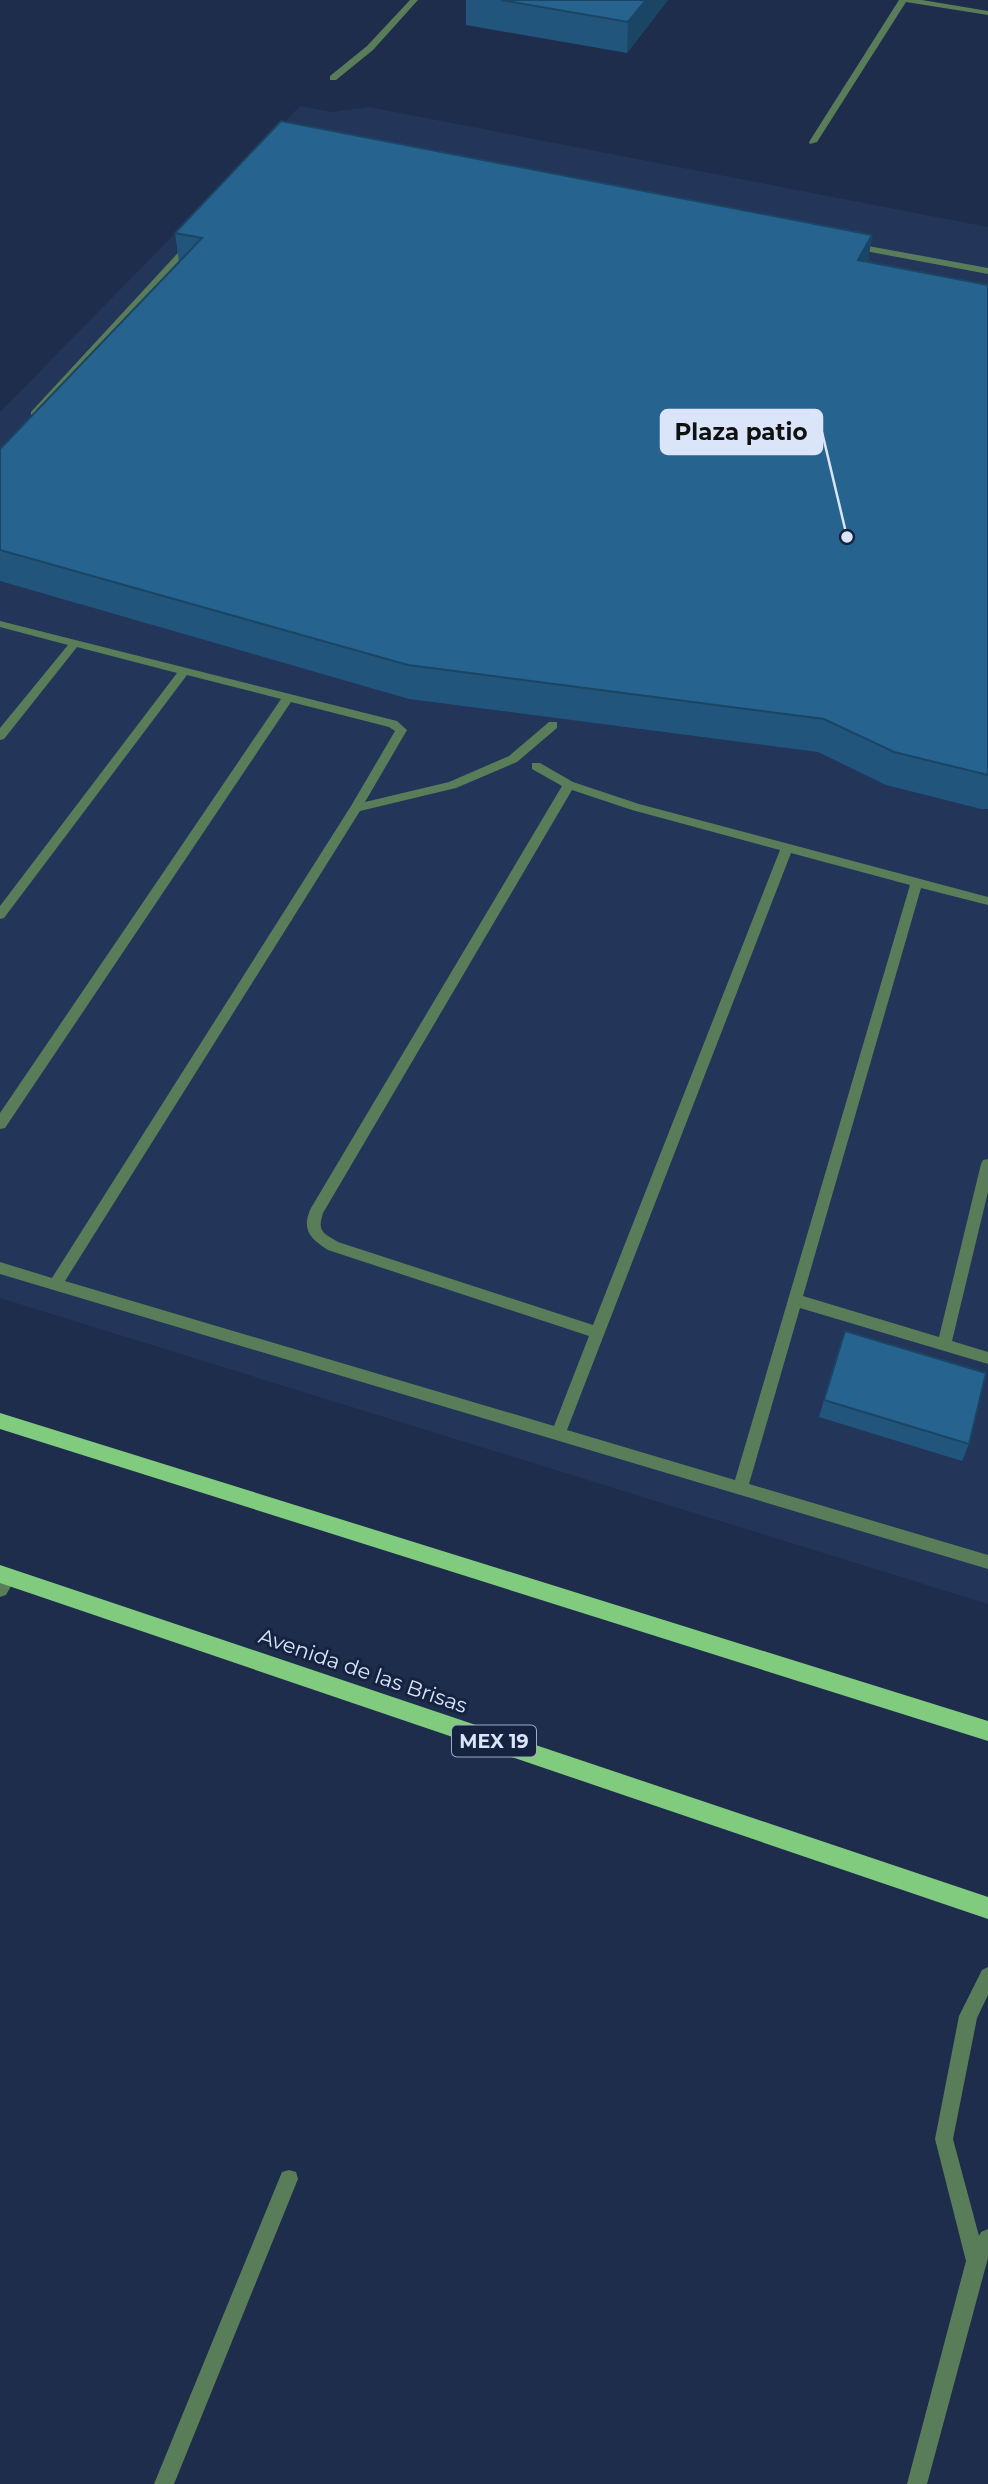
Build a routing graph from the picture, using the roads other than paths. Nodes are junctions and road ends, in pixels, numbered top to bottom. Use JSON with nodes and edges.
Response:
{"nodes":[{"id":1,"x":414,"y":0,"type":"edge"},
{"id":2,"x":903,"y":0,"type":"edge"},
{"id":3,"x":908,"y":0,"type":"edge"},
{"id":4,"x":988,"y":13,"type":"edge"},
{"id":5,"x":333,"y":78,"type":"dead end"},
{"id":6,"x":813,"y":142,"type":"dead end"},
{"id":7,"x":195,"y":239,"type":"edge"},
{"id":8,"x":837,"y":243,"type":"edge"},
{"id":9,"x":988,"y":271,"type":"edge"},
{"id":10,"x":28,"y":421,"type":"edge"},
{"id":11,"x":0,"y":624,"type":"edge"},
{"id":12,"x":75,"y":643,"type":"junction"},
{"id":13,"x":184,"y":671,"type":"junction"},
{"id":14,"x":288,"y":697,"type":"junction"},
{"id":15,"x":553,"y":725,"type":"edge"},
{"id":16,"x":0,"y":736,"type":"edge"},
{"id":17,"x":536,"y":766,"type":"dead end"},
{"id":18,"x":569,"y":785,"type":"junction"},
{"id":19,"x":356,"y":808,"type":"junction"},
{"id":20,"x":787,"y":847,"type":"junction"},
{"id":21,"x":917,"y":882,"type":"junction"},
{"id":22,"x":988,"y":901,"type":"edge"},
{"id":23,"x":0,"y":915,"type":"edge"},
{"id":24,"x":0,"y":1124,"type":"edge"},
{"id":25,"x":988,"y":1164,"type":"edge"},
{"id":26,"x":0,"y":1268,"type":"edge"},
{"id":27,"x":55,"y":1284,"type":"junction"},
{"id":28,"x":795,"y":1300,"type":"junction"},
{"id":29,"x":598,"y":1333,"type":"junction"},
{"id":30,"x":944,"y":1345,"type":"junction"},
{"id":31,"x":988,"y":1358,"type":"edge"},
{"id":32,"x":0,"y":1421,"type":"edge"},
{"id":33,"x":558,"y":1434,"type":"junction"},
{"id":34,"x":740,"y":1489,"type":"junction"},
{"id":35,"x":988,"y":1562,"type":"edge"},
{"id":36,"x":3,"y":1580,"type":"edge"},
{"id":37,"x":988,"y":1731,"type":"edge"},
{"id":38,"x":988,"y":1908,"type":"edge"},
{"id":39,"x":988,"y":1976,"type":"edge"},
{"id":40,"x":289,"y":2179,"type":"dead end"},
{"id":41,"x":988,"y":2239,"type":"edge"},
{"id":42,"x":976,"y":2262,"type":"junction"},
{"id":43,"x":164,"y":2484,"type":"edge"},
{"id":44,"x":917,"y":2484,"type":"edge"}],
"edges":[{"from":1,"to":5,"type":"street"},
{"from":2,"to":6,"type":"street"},
{"from":3,"to":4,"type":"street"},
{"from":7,"to":10,"type":"street"},
{"from":8,"to":9,"type":"street"},
{"from":11,"to":12,"type":"street"},
{"from":12,"to":13,"type":"street"},
{"from":12,"to":16,"type":"street"},
{"from":13,"to":14,"type":"street"},
{"from":13,"to":23,"type":"street"},
{"from":14,"to":19,"type":"street"},
{"from":14,"to":24,"type":"street"},
{"from":15,"to":19,"type":"street"},
{"from":17,"to":18,"type":"street"},
{"from":18,"to":20,"type":"street"},
{"from":18,"to":29,"type":"street"},
{"from":19,"to":27,"type":"street"},
{"from":20,"to":21,"type":"street"},
{"from":20,"to":29,"type":"street"},
{"from":21,"to":22,"type":"street"},
{"from":21,"to":28,"type":"street"},
{"from":25,"to":30,"type":"street"},
{"from":26,"to":27,"type":"street"},
{"from":27,"to":33,"type":"street"},
{"from":28,"to":30,"type":"street"},
{"from":28,"to":34,"type":"street"},
{"from":29,"to":33,"type":"street"},
{"from":30,"to":31,"type":"street"},
{"from":32,"to":37,"type":"main road"},
{"from":33,"to":34,"type":"street"},
{"from":34,"to":35,"type":"street"},
{"from":36,"to":38,"type":"main road","name":"Avenida de las Brisas","number":"MEX 19"},
{"from":39,"to":42,"type":"street"},
{"from":40,"to":43,"type":"street"},
{"from":41,"to":42,"type":"street"},
{"from":42,"to":44,"type":"street"}]}
